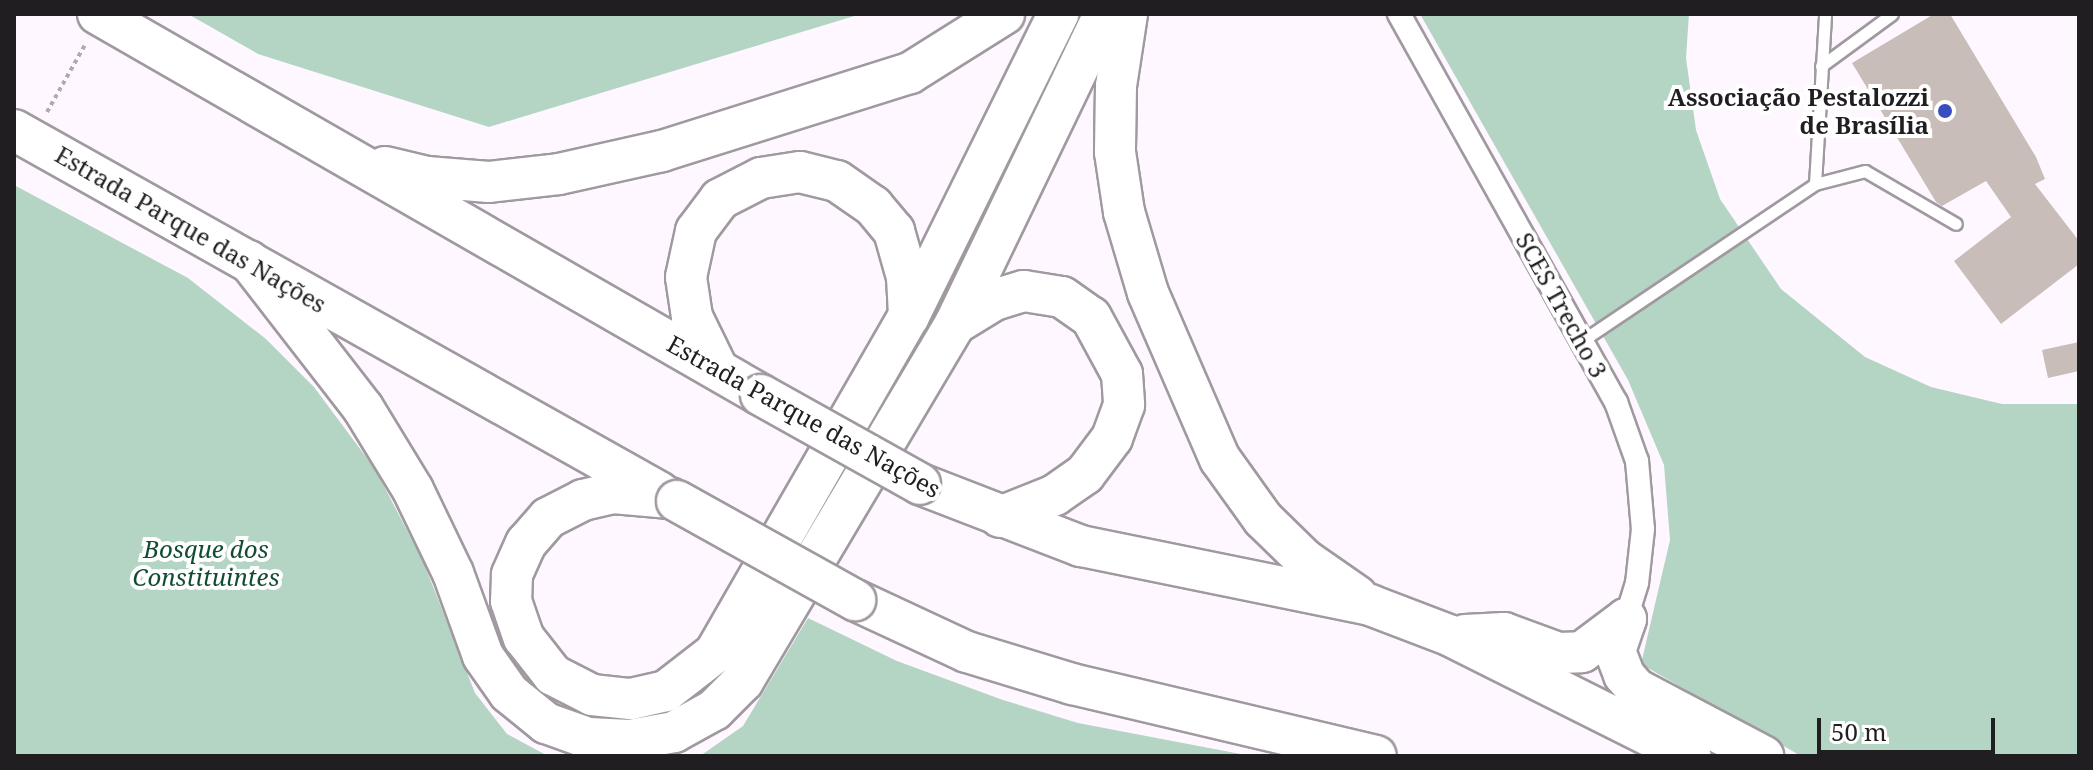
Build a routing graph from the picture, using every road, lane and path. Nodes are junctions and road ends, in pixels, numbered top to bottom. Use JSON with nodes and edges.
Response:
{"nodes":[{"id":1,"x":1004,"y":14,"type":"edge"},
{"id":2,"x":1058,"y":14,"type":"edge"},
{"id":3,"x":1104,"y":14,"type":"edge"},
{"id":4,"x":1127,"y":14,"type":"edge"},
{"id":5,"x":1399,"y":14,"type":"edge"},
{"id":6,"x":1825,"y":14,"type":"edge"},
{"id":7,"x":1892,"y":14,"type":"edge"},
{"id":8,"x":100,"y":15,"type":"edge"},
{"id":9,"x":1821,"y":66,"type":"junction"},
{"id":10,"x":23,"y":134,"type":"edge"},
{"id":11,"x":340,"y":156,"type":"junction"},
{"id":12,"x":1815,"y":184,"type":"junction"},
{"id":13,"x":1956,"y":224,"type":"dead end"},
{"id":14,"x":249,"y":261,"type":"junction"},
{"id":15,"x":909,"y":316,"type":"junction"},
{"id":16,"x":955,"y":324,"type":"junction"},
{"id":17,"x":1583,"y":340,"type":"junction"},
{"id":18,"x":717,"y":368,"type":"junction"},
{"id":19,"x":673,"y":500,"type":"junction"},
{"id":20,"x":1000,"y":517,"type":"junction"},
{"id":21,"x":1370,"y":605,"type":"junction"},
{"id":22,"x":1626,"y":619,"type":"junction"},
{"id":23,"x":1451,"y":636,"type":"junction"},
{"id":24,"x":1376,"y":756,"type":"edge"},
{"id":25,"x":1691,"y":756,"type":"edge"},
{"id":26,"x":1763,"y":756,"type":"edge"}],
"edges":[{"from":1,"to":11,"type":"highway"},
{"from":2,"to":15,"type":"highway"},
{"from":3,"to":16,"type":"highway"},
{"from":4,"to":21,"type":"highway"},
{"from":5,"to":17,"type":"street","name":"SCES Trecho 3"},
{"from":6,"to":9,"type":"lane"},
{"from":7,"to":9,"type":"lane"},
{"from":8,"to":10,"type":"path"},
{"from":8,"to":11,"type":"highway","name":"Estrada Parque das Nações"},
{"from":9,"to":12,"type":"lane"},
{"from":10,"to":14,"type":"highway","name":"Estrada Parque das Nações"},
{"from":11,"to":18,"type":"highway","name":"Estrada Parque das Nações"},
{"from":12,"to":13,"type":"lane"},
{"from":12,"to":17,"type":"lane"},
{"from":14,"to":16,"type":"highway"},
{"from":14,"to":19,"type":"highway","name":"Estrada Parque das Nações"},
{"from":15,"to":18,"type":"highway"},
{"from":15,"to":19,"type":"highway"},
{"from":16,"to":20,"type":"highway"},
{"from":17,"to":22,"type":"street","name":"SCES Trecho 3"},
{"from":18,"to":20,"type":"highway","name":"Estrada Parque das Nações","bridge":true},
{"from":19,"to":24,"type":"highway","name":"Estrada Parque das Nações","bridge":true},
{"from":20,"to":21,"type":"highway","name":"Estrada Parque das Nações"},
{"from":21,"to":23,"type":"highway","name":"Estrada Parque das Nações"},
{"from":22,"to":23,"type":"highway"},
{"from":22,"to":26,"type":"highway"},
{"from":23,"to":25,"type":"highway","name":"Estrada Parque das Nações"}]}
